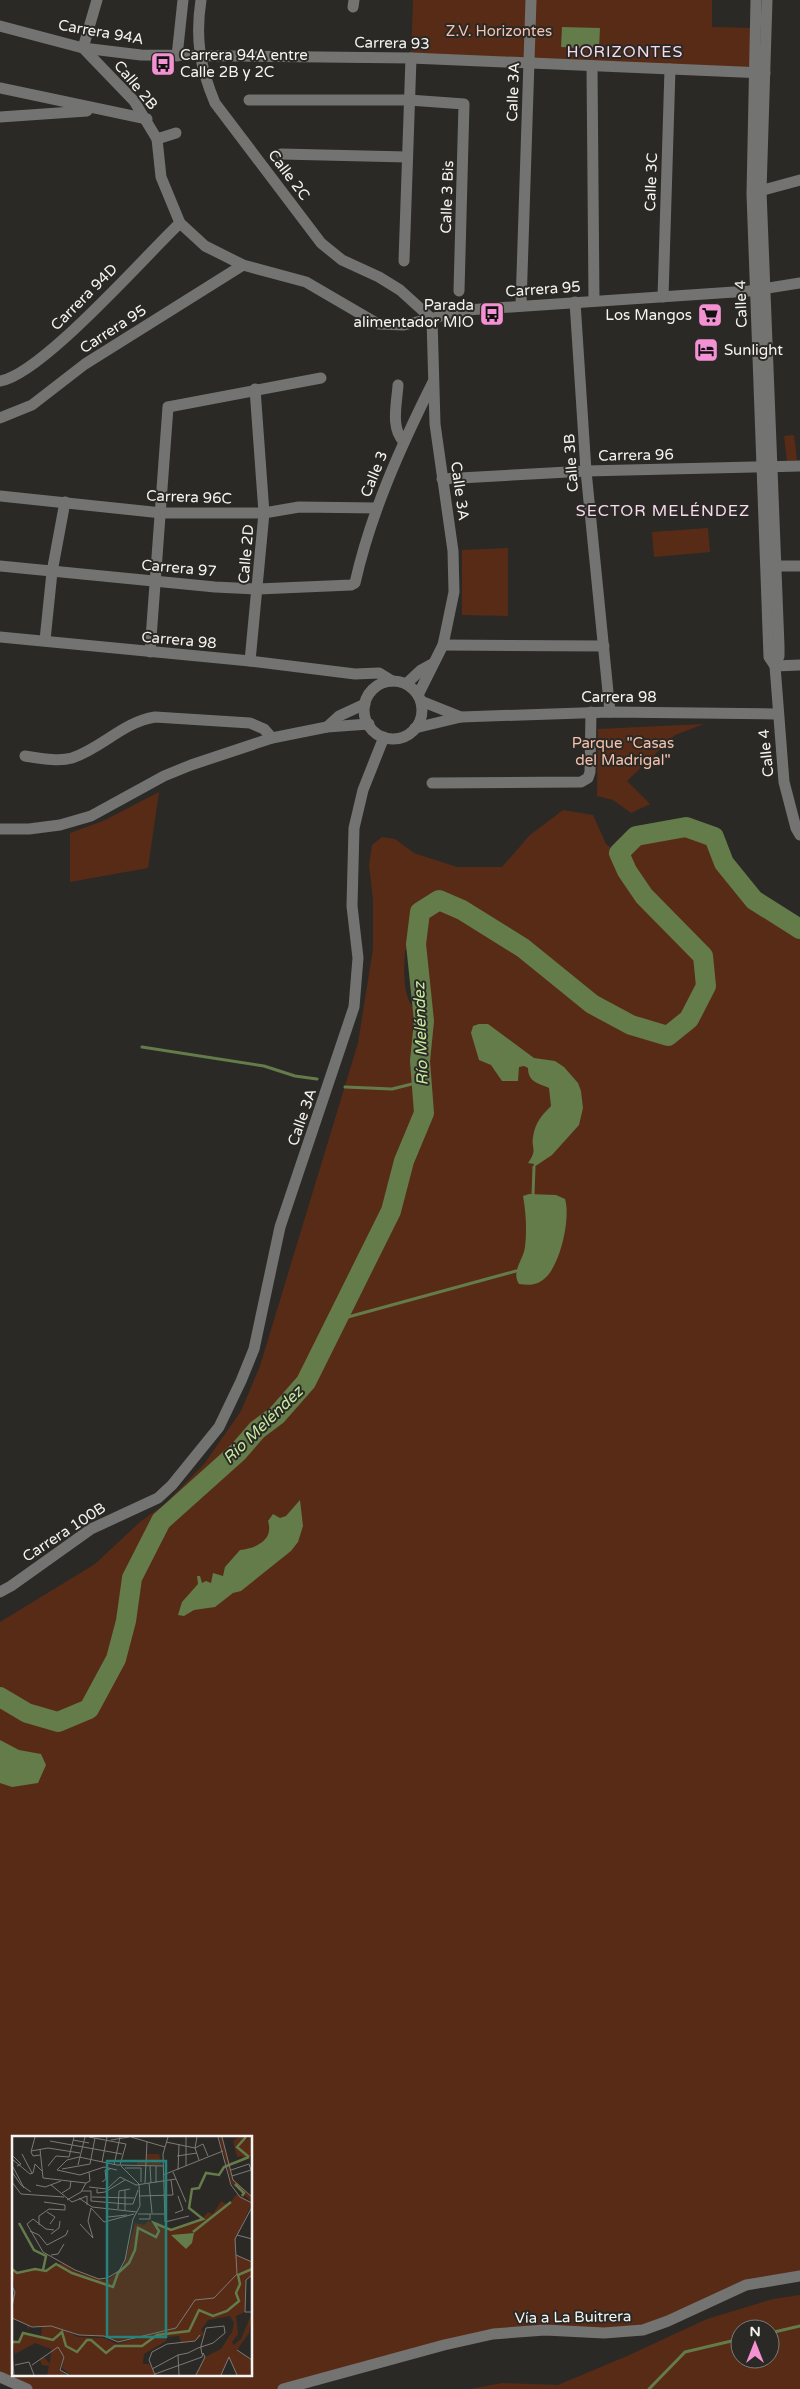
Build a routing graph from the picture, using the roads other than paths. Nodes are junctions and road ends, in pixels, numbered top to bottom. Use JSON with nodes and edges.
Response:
{"nodes":[{"id":1,"x":97,"y":0,"type":"edge"},
{"id":2,"x":183,"y":0,"type":"edge"},
{"id":3,"x":201,"y":0,"type":"edge"},
{"id":4,"x":531,"y":0,"type":"edge"},
{"id":5,"x":756,"y":0,"type":"edge"},
{"id":6,"x":767,"y":0,"type":"edge"},
{"id":7,"x":0,"y":26,"type":"edge"},
{"id":8,"x":83,"y":48,"type":"junction"},
{"id":9,"x":177,"y":56,"type":"junction"},
{"id":10,"x":199,"y":56,"type":"junction"},
{"id":11,"x":411,"y":58,"type":"junction"},
{"id":12,"x":529,"y":63,"type":"junction"},
{"id":13,"x":592,"y":66,"type":"junction"},
{"id":14,"x":670,"y":69,"type":"junction"},
{"id":15,"x":760,"y":73,"type":"junction"},
{"id":16,"x":0,"y":88,"type":"edge"},
{"id":17,"x":249,"y":100,"type":"dead end"},
{"id":18,"x":409,"y":100,"type":"junction"},
{"id":19,"x":104,"y":110,"type":"junction"},
{"id":20,"x":0,"y":117,"type":"edge"},
{"id":21,"x":147,"y":120,"type":"junction"},
{"id":22,"x":176,"y":133,"type":"dead end"},
{"id":23,"x":157,"y":138,"type":"junction"},
{"id":24,"x":280,"y":154,"type":"dead end"},
{"id":25,"x":407,"y":157,"type":"junction"},
{"id":26,"x":800,"y":180,"type":"edge"},
{"id":27,"x":756,"y":192,"type":"junction"},
{"id":28,"x":180,"y":223,"type":"junction"},
{"id":29,"x":404,"y":261,"type":"dead end"},
{"id":30,"x":243,"y":265,"type":"junction"},
{"id":31,"x":800,"y":283,"type":"edge"},
{"id":32,"x":761,"y":290,"type":"junction"},
{"id":33,"x":459,"y":291,"type":"dead end"},
{"id":34,"x":663,"y":297,"type":"junction"},
{"id":35,"x":594,"y":301,"type":"junction"},
{"id":36,"x":575,"y":302,"type":"junction"},
{"id":37,"x":521,"y":305,"type":"junction"},
{"id":38,"x":432,"y":319,"type":"junction"},
{"id":39,"x":320,"y":378,"type":"dead end"},
{"id":40,"x":0,"y":381,"type":"edge"},
{"id":41,"x":433,"y":382,"type":"junction"},
{"id":42,"x":398,"y":385,"type":"dead end"},
{"id":43,"x":254,"y":389,"type":"junction"},
{"id":44,"x":0,"y":418,"type":"edge"},
{"id":45,"x":404,"y":442,"type":"junction"},
{"id":46,"x":767,"y":466,"type":"junction"},
{"id":47,"x":800,"y":466,"type":"edge"},
{"id":48,"x":586,"y":471,"type":"junction"},
{"id":49,"x":442,"y":480,"type":"junction"},
{"id":50,"x":0,"y":496,"type":"edge"},
{"id":51,"x":65,"y":502,"type":"junction"},
{"id":52,"x":377,"y":508,"type":"junction"},
{"id":53,"x":162,"y":513,"type":"junction"},
{"id":54,"x":264,"y":513,"type":"junction"},
{"id":55,"x":0,"y":566,"type":"edge"},
{"id":56,"x":771,"y":566,"type":"junction"},
{"id":57,"x":800,"y":566,"type":"edge"},
{"id":58,"x":52,"y":572,"type":"junction"},
{"id":59,"x":156,"y":581,"type":"junction"},
{"id":60,"x":355,"y":583,"type":"joint"},
{"id":61,"x":258,"y":588,"type":"junction"},
{"id":62,"x":0,"y":637,"type":"edge"},
{"id":63,"x":45,"y":640,"type":"junction"},
{"id":64,"x":443,"y":645,"type":"junction"},
{"id":65,"x":604,"y":646,"type":"junction"},
{"id":66,"x":150,"y":652,"type":"junction"},
{"id":67,"x":250,"y":661,"type":"junction"},
{"id":68,"x":432,"y":664,"type":"junction"},
{"id":69,"x":800,"y":665,"type":"edge"},
{"id":70,"x":775,"y":666,"type":"junction"},
{"id":71,"x":355,"y":674,"type":"junction"},
{"id":72,"x":392,"y":681,"type":"junction"},
{"id":73,"x":406,"y":684,"type":"junction"},
{"id":74,"x":371,"y":692,"type":"junction"},
{"id":75,"x":420,"y":698,"type":"junction"},
{"id":76,"x":365,"y":704,"type":"junction"},
{"id":77,"x":590,"y":712,"type":"junction"},
{"id":78,"x":610,"y":712,"type":"junction"},
{"id":79,"x":777,"y":714,"type":"junction"},
{"id":80,"x":461,"y":717,"type":"junction"},
{"id":81,"x":368,"y":724,"type":"junction"},
{"id":82,"x":326,"y":727,"type":"junction"},
{"id":83,"x":415,"y":728,"type":"junction"},
{"id":84,"x":384,"y":737,"type":"junction"},
{"id":85,"x":272,"y":738,"type":"junction"},
{"id":86,"x":25,"y":756,"type":"dead end"},
{"id":87,"x":432,"y":783,"type":"dead end"},
{"id":88,"x":0,"y":829,"type":"edge"},
{"id":89,"x":800,"y":835,"type":"edge"},
{"id":90,"x":172,"y":1485,"type":"joint"},
{"id":91,"x":0,"y":1592,"type":"edge"},
{"id":92,"x":800,"y":2276,"type":"edge"},
{"id":93,"x":0,"y":2377,"type":"edge"},
{"id":94,"x":27,"y":2389,"type":"edge"},
{"id":95,"x":282,"y":2389,"type":"edge"}],
"edges":[{"from":1,"to":8,"type":"street"},
{"from":2,"to":9,"type":"street"},
{"from":3,"to":10,"type":"street","name":"Calle 2C"},
{"from":4,"to":12,"type":"street","name":"Calle 3A"},
{"from":5,"to":15,"type":"street","name":"Calle 4"},
{"from":6,"to":15,"type":"street","name":"Calle 4"},
{"from":7,"to":8,"type":"street","name":"Carrera 94A"},
{"from":8,"to":9,"type":"street","name":"Carrera 94A"},
{"from":8,"to":21,"type":"street","name":"Calle 2B"},
{"from":9,"to":10,"type":"street","name":"Carrera 94A"},
{"from":10,"to":11,"type":"street","name":"Carrera 93"},
{"from":10,"to":38,"type":"street","name":"Calle 2C"},
{"from":11,"to":12,"type":"street","name":"Carrera 93"},
{"from":11,"to":18,"type":"street"},
{"from":12,"to":13,"type":"street","name":"Carrera 93"},
{"from":12,"to":37,"type":"street","name":"Calle 3A"},
{"from":13,"to":14,"type":"street","name":"Carrera 93"},
{"from":13,"to":35,"type":"street"},
{"from":14,"to":15,"type":"street","name":"Carrera 93"},
{"from":14,"to":34,"type":"street","name":"Calle 3C"},
{"from":15,"to":27,"type":"street","name":"Calle 4"},
{"from":16,"to":19,"type":"street"},
{"from":17,"to":18,"type":"street"},
{"from":18,"to":25,"type":"street"},
{"from":18,"to":33,"type":"street","name":"Calle 3 Bis"},
{"from":19,"to":20,"type":"street"},
{"from":19,"to":21,"type":"street"},
{"from":21,"to":23,"type":"street","name":"Calle 2B"},
{"from":22,"to":23,"type":"street"},
{"from":23,"to":28,"type":"street","name":"Calle 2B"},
{"from":24,"to":25,"type":"street"},
{"from":25,"to":29,"type":"street"},
{"from":26,"to":27,"type":"street"},
{"from":27,"to":32,"type":"street","name":"Calle 4"},
{"from":28,"to":30,"type":"street","name":"Carrera 95"},
{"from":28,"to":40,"type":"street","name":"Carrera 94D"},
{"from":30,"to":38,"type":"street","name":"Carrera 95"},
{"from":30,"to":44,"type":"street","name":"Carrera 95"},
{"from":31,"to":32,"type":"street","name":"Carrera 95"},
{"from":32,"to":34,"type":"street","name":"Carrera 95"},
{"from":32,"to":46,"type":"street","name":"Calle 4"},
{"from":34,"to":35,"type":"street","name":"Carrera 95"},
{"from":35,"to":36,"type":"street","name":"Carrera 95"},
{"from":36,"to":37,"type":"street","name":"Carrera 95"},
{"from":36,"to":48,"type":"street","name":"Calle 3B"},
{"from":37,"to":38,"type":"street","name":"Carrera 95"},
{"from":38,"to":41,"type":"street","name":"Calle 3A"},
{"from":39,"to":43,"type":"street"},
{"from":41,"to":45,"type":"street","name":"Calle 3"},
{"from":41,"to":49,"type":"street","name":"Calle 3A"},
{"from":42,"to":45,"type":"street"},
{"from":43,"to":53,"type":"street"},
{"from":43,"to":54,"type":"street","name":"Calle 2D"},
{"from":45,"to":52,"type":"street","name":"Calle 3"},
{"from":46,"to":47,"type":"street","name":"Carrera 96"},
{"from":46,"to":48,"type":"street","name":"Carrera 96"},
{"from":46,"to":56,"type":"street","name":"Calle 4"},
{"from":48,"to":49,"type":"street","name":"Carrera 96"},
{"from":48,"to":65,"type":"street","name":"Calle 3B"},
{"from":49,"to":64,"type":"street","name":"Calle 3A"},
{"from":50,"to":51,"type":"street","name":"Carrera 96C"},
{"from":51,"to":53,"type":"street","name":"Carrera 96C"},
{"from":51,"to":58,"type":"street"},
{"from":52,"to":54,"type":"street","name":"Carrera 96C"},
{"from":52,"to":60,"type":"street","name":"Calle 3"},
{"from":53,"to":54,"type":"street","name":"Carrera 96C"},
{"from":53,"to":59,"type":"street"},
{"from":54,"to":61,"type":"street","name":"Calle 2D"},
{"from":55,"to":58,"type":"street","name":"Carrera 97"},
{"from":56,"to":57,"type":"street"},
{"from":56,"to":70,"type":"street","name":"Calle 4"},
{"from":58,"to":59,"type":"street","name":"Carrera 97"},
{"from":58,"to":63,"type":"street"},
{"from":59,"to":61,"type":"street","name":"Carrera 97"},
{"from":59,"to":66,"type":"street"},
{"from":60,"to":61,"type":"street","name":"Carrera 97"},
{"from":61,"to":67,"type":"street","name":"Calle 2D"},
{"from":62,"to":63,"type":"street","name":"Carrera 98"},
{"from":63,"to":66,"type":"street","name":"Carrera 98"},
{"from":64,"to":65,"type":"street"},
{"from":64,"to":68,"type":"street","name":"Calle 3A"},
{"from":65,"to":78,"type":"street","name":"Calle 3B"},
{"from":66,"to":67,"type":"street","name":"Carrera 98"},
{"from":67,"to":71,"type":"street","name":"Carrera 98"},
{"from":68,"to":73,"type":"street","name":"Calle 3A"},
{"from":68,"to":75,"type":"street","name":"Calle 3A"},
{"from":69,"to":70,"type":"street"},
{"from":70,"to":79,"type":"street","name":"Calle 4"},
{"from":71,"to":72,"type":"street","name":"Carrera 98"},
{"from":71,"to":74,"type":"street"},
{"from":72,"to":73,"type":"street"},
{"from":72,"to":74,"type":"street"},
{"from":73,"to":75,"type":"street"},
{"from":74,"to":76,"type":"street"},
{"from":75,"to":80,"type":"street","name":"Carrera 98"},
{"from":75,"to":83,"type":"street"},
{"from":76,"to":81,"type":"street"},
{"from":76,"to":82,"type":"street"},
{"from":77,"to":78,"type":"street","name":"Carrera 98"},
{"from":77,"to":80,"type":"street","name":"Carrera 98"},
{"from":77,"to":87,"type":"street"},
{"from":78,"to":79,"type":"street","name":"Carrera 98"},
{"from":79,"to":89,"type":"street","name":"Calle 4"},
{"from":80,"to":83,"type":"street","name":"Carrera 98"},
{"from":81,"to":82,"type":"street"},
{"from":81,"to":84,"type":"street"},
{"from":82,"to":85,"type":"street"},
{"from":83,"to":84,"type":"street"},
{"from":84,"to":90,"type":"street","name":"Calle 3A"},
{"from":85,"to":86,"type":"street"},
{"from":85,"to":88,"type":"street"},
{"from":90,"to":91,"type":"street","name":"Carrera 100B"},
{"from":92,"to":95,"type":"street","name":"Vía a La Buitrera"},
{"from":93,"to":94,"type":"street"}]}
